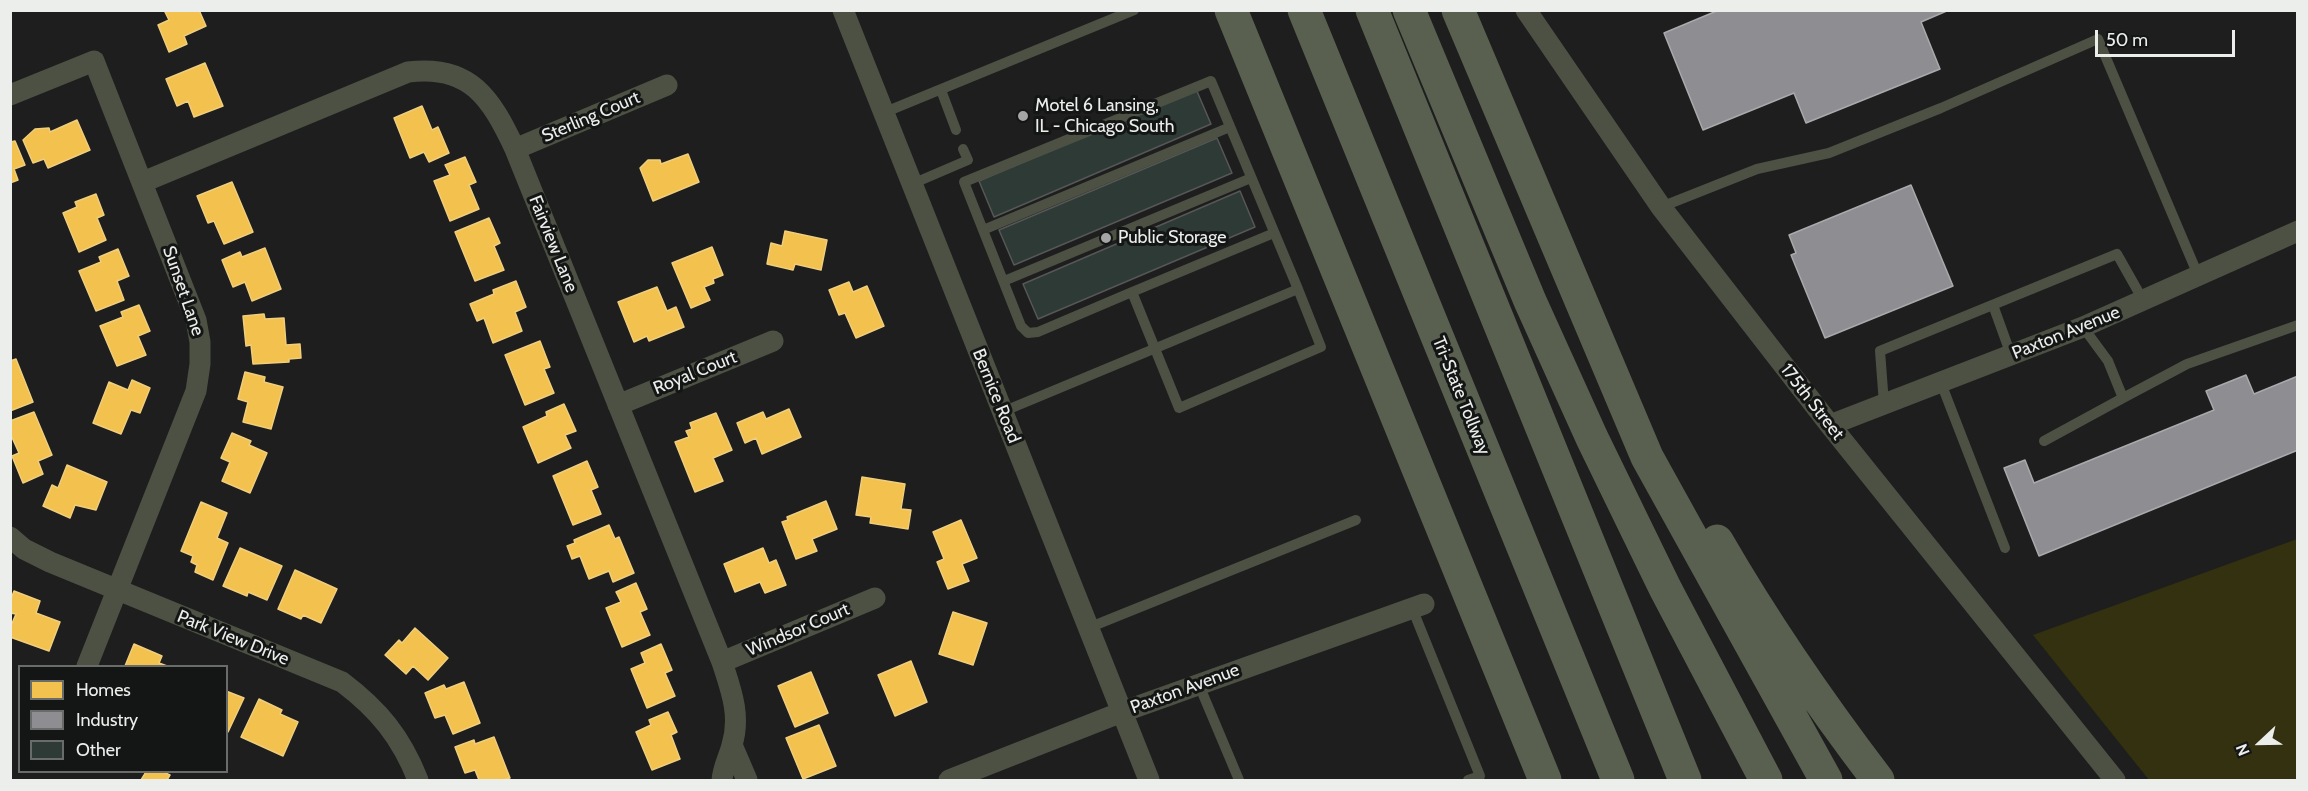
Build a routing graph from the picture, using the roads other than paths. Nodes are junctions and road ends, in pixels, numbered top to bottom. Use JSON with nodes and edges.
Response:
{"nodes":[{"id":1,"x":843,"y":10,"type":"edge"},
{"id":2,"x":1134,"y":10,"type":"edge"},
{"id":3,"x":1233,"y":10,"type":"edge"},
{"id":4,"x":1304,"y":10,"type":"edge"},
{"id":5,"x":1372,"y":10,"type":"edge"},
{"id":6,"x":1409,"y":10,"type":"edge"},
{"id":7,"x":1458,"y":10,"type":"edge"},
{"id":8,"x":1526,"y":10,"type":"edge"},
{"id":9,"x":667,"y":85,"type":"dead end"},
{"id":10,"x":941,"y":90,"type":"junction"},
{"id":11,"x":10,"y":95,"type":"edge"},
{"id":12,"x":883,"y":113,"type":"junction"},
{"id":13,"x":1230,"y":127,"type":"junction"},
{"id":14,"x":956,"y":130,"type":"dead end"},
{"id":15,"x":515,"y":149,"type":"junction"},
{"id":16,"x":963,"y":149,"type":"dead end"},
{"id":17,"x":1251,"y":178,"type":"junction"},
{"id":18,"x":143,"y":182,"type":"junction"},
{"id":19,"x":912,"y":184,"type":"junction"},
{"id":20,"x":1661,"y":207,"type":"junction"},
{"id":21,"x":983,"y":230,"type":"junction"},
{"id":22,"x":2298,"y":231,"type":"edge"},
{"id":23,"x":1274,"y":233,"type":"junction"},
{"id":24,"x":1556,"y":244,"type":"junction"},
{"id":25,"x":2198,"y":275,"type":"junction"},
{"id":26,"x":1004,"y":282,"type":"junction"},
{"id":27,"x":1298,"y":289,"type":"junction"},
{"id":28,"x":1132,"y":292,"type":"junction"},
{"id":29,"x":2143,"y":300,"type":"junction"},
{"id":30,"x":1993,"y":305,"type":"junction"},
{"id":31,"x":2298,"y":325,"type":"edge"},
{"id":32,"x":2083,"y":327,"type":"junction"},
{"id":33,"x":772,"y":341,"type":"dead end"},
{"id":34,"x":1155,"y":348,"type":"junction"},
{"id":35,"x":2011,"y":355,"type":"junction"},
{"id":36,"x":1941,"y":383,"type":"junction"},
{"id":37,"x":2123,"y":398,"type":"junction"},
{"id":38,"x":1884,"y":404,"type":"junction"},
{"id":39,"x":618,"y":405,"type":"junction"},
{"id":40,"x":1002,"y":412,"type":"junction"},
{"id":41,"x":1830,"y":425,"type":"junction"},
{"id":42,"x":2044,"y":441,"type":"dead end"},
{"id":43,"x":1356,"y":520,"type":"dead end"},
{"id":44,"x":10,"y":537,"type":"edge"},
{"id":45,"x":2005,"y":548,"type":"dead end"},
{"id":46,"x":116,"y":590,"type":"junction"},
{"id":47,"x":875,"y":598,"type":"dead end"},
{"id":48,"x":1418,"y":606,"type":"joint"},
{"id":49,"x":1088,"y":628,"type":"junction"},
{"id":50,"x":722,"y":662,"type":"junction"},
{"id":51,"x":87,"y":665,"type":"edge"},
{"id":52,"x":1199,"y":684,"type":"junction"},
{"id":53,"x":1122,"y":712,"type":"junction"},
{"id":54,"x":732,"y":745,"type":"junction"},
{"id":55,"x":978,"y":775,"type":"edge"},
{"id":56,"x":418,"y":780,"type":"edge"},
{"id":57,"x":722,"y":780,"type":"edge"},
{"id":58,"x":747,"y":780,"type":"edge"},
{"id":59,"x":949,"y":780,"type":"edge"},
{"id":60,"x":1149,"y":780,"type":"edge"},
{"id":61,"x":1239,"y":780,"type":"edge"},
{"id":62,"x":1468,"y":780,"type":"edge"},
{"id":63,"x":1545,"y":780,"type":"edge"},
{"id":64,"x":1618,"y":780,"type":"edge"},
{"id":65,"x":1685,"y":780,"type":"edge"},
{"id":66,"x":1766,"y":780,"type":"edge"},
{"id":67,"x":1826,"y":780,"type":"edge"},
{"id":68,"x":1878,"y":780,"type":"edge"},
{"id":69,"x":2115,"y":780,"type":"edge"}],
"edges":[{"from":1,"to":12,"type":"street","name":"Bernice Road"},
{"from":2,"to":10,"type":"lane"},
{"from":3,"to":63,"type":"highway"},
{"from":4,"to":64,"type":"highway","name":"Tri-State Tollway"},
{"from":5,"to":65,"type":"highway"},
{"from":6,"to":66,"type":"highway"},
{"from":7,"to":24,"type":"highway"},
{"from":8,"to":20,"type":"street","name":"175th Street"},
{"from":9,"to":15,"type":"street","name":"Sterling Court"},
{"from":10,"to":12,"type":"lane"},
{"from":10,"to":14,"type":"lane"},
{"from":11,"to":18,"type":"street","name":"Sunset Lane"},
{"from":12,"to":19,"type":"street","name":"Bernice Road"},
{"from":13,"to":17,"type":"lane"},
{"from":13,"to":21,"type":"lane"},
{"from":13,"to":21,"type":"lane"},
{"from":15,"to":18,"type":"street","name":"Fairview Lane"},
{"from":15,"to":39,"type":"street","name":"Fairview Lane"},
{"from":16,"to":19,"type":"lane"},
{"from":17,"to":23,"type":"lane"},
{"from":17,"to":26,"type":"lane"},
{"from":18,"to":46,"type":"street","name":"Sunset Lane"},
{"from":19,"to":40,"type":"street","name":"Bernice Road"},
{"from":20,"to":25,"type":"lane"},
{"from":20,"to":41,"type":"street","name":"175th Street"},
{"from":21,"to":26,"type":"lane"},
{"from":22,"to":25,"type":"street","name":"Paxton Avenue"},
{"from":23,"to":27,"type":"lane"},
{"from":23,"to":28,"type":"lane"},
{"from":24,"to":67,"type":"highway"},
{"from":24,"to":68,"type":"highway"},
{"from":25,"to":29,"type":"street","name":"Paxton Avenue"},
{"from":26,"to":28,"type":"lane"},
{"from":27,"to":34,"type":"lane"},
{"from":27,"to":34,"type":"lane"},
{"from":28,"to":34,"type":"lane"},
{"from":29,"to":30,"type":"lane"},
{"from":29,"to":32,"type":"street","name":"Paxton Avenue"},
{"from":30,"to":35,"type":"lane"},
{"from":30,"to":38,"type":"lane"},
{"from":31,"to":37,"type":"lane"},
{"from":32,"to":35,"type":"street","name":"Paxton Avenue"},
{"from":32,"to":37,"type":"lane"},
{"from":33,"to":39,"type":"street","name":"Royal Court"},
{"from":34,"to":40,"type":"lane"},
{"from":35,"to":36,"type":"street","name":"Paxton Avenue"},
{"from":36,"to":38,"type":"street","name":"Paxton Avenue"},
{"from":36,"to":45,"type":"lane"},
{"from":37,"to":42,"type":"lane"},
{"from":38,"to":41,"type":"street","name":"Paxton Avenue"},
{"from":39,"to":50,"type":"street","name":"Fairview Lane"},
{"from":40,"to":49,"type":"street","name":"Bernice Road"},
{"from":41,"to":69,"type":"street","name":"175th Street"},
{"from":43,"to":49,"type":"lane"},
{"from":44,"to":46,"type":"street","name":"Park View Drive"},
{"from":46,"to":51,"type":"street","name":"Sunset Lane"},
{"from":46,"to":56,"type":"street","name":"Park View Drive"},
{"from":47,"to":50,"type":"street","name":"Windsor Court"},
{"from":48,"to":52,"type":"street","name":"Paxton Avenue"},
{"from":48,"to":62,"type":"lane"},
{"from":49,"to":53,"type":"street","name":"Bernice Road"},
{"from":50,"to":54,"type":"street","name":"Fairview Lane"},
{"from":52,"to":53,"type":"street","name":"Paxton Avenue"},
{"from":52,"to":61,"type":"lane"},
{"from":53,"to":55,"type":"street","name":"Paxton Avenue"},
{"from":53,"to":60,"type":"street","name":"Bernice Road"},
{"from":54,"to":57,"type":"street","name":"Fairview Lane"},
{"from":54,"to":58,"type":"street"},
{"from":55,"to":59,"type":"street","name":"Paxton Avenue"}]}
